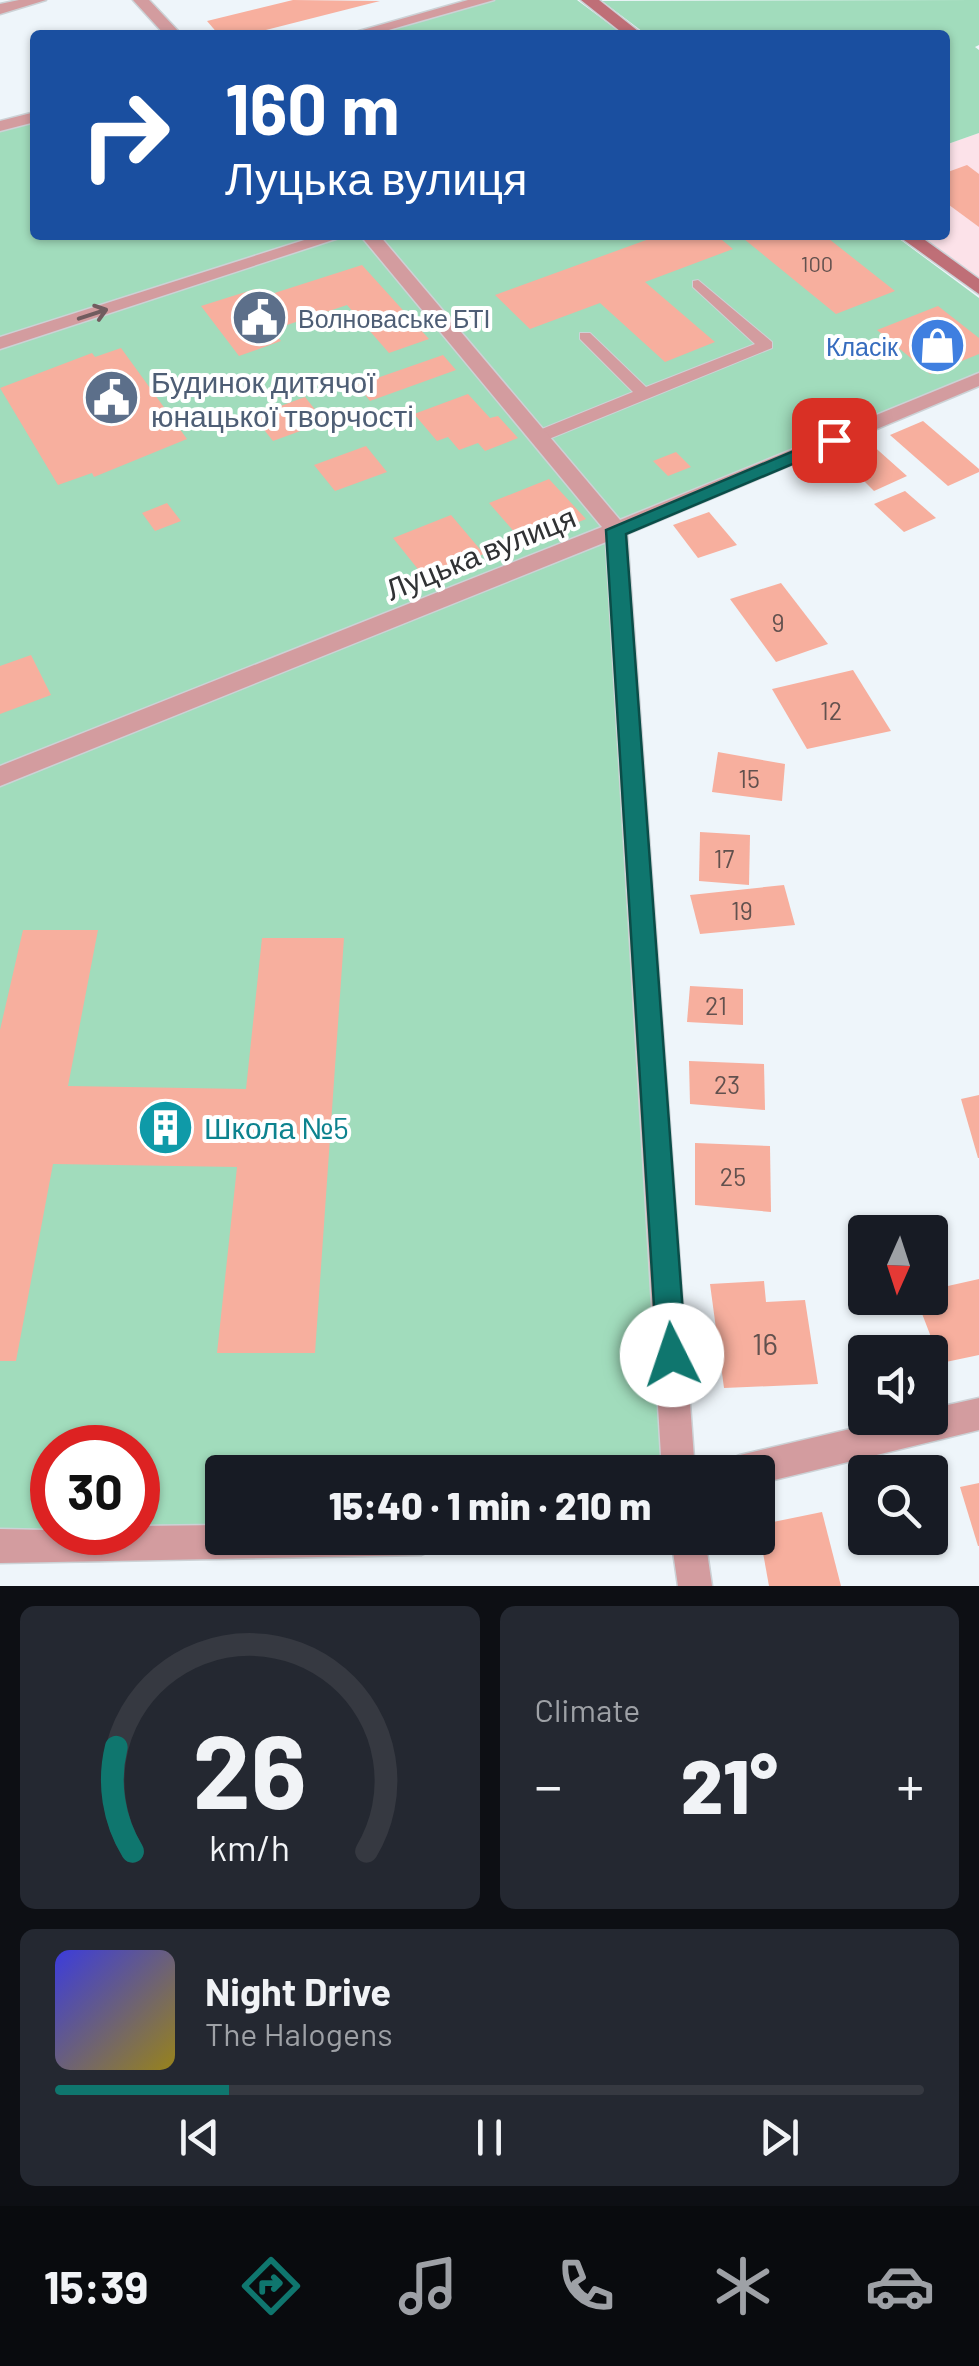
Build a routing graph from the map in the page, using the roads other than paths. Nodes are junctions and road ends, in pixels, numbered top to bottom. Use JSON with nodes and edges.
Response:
{"nodes":[{"id":1,"x":38,"y":0,"type":"edge"},
{"id":2,"x":142,"y":0,"type":"edge"},
{"id":3,"x":486,"y":0,"type":"edge"},
{"id":4,"x":589,"y":0,"type":"edge"},
{"id":5,"x":0,"y":9,"type":"edge"},
{"id":6,"x":169,"y":30,"type":"edge"},
{"id":7,"x":372,"y":30,"type":"edge"},
{"id":8,"x":628,"y":30,"type":"edge"},
{"id":9,"x":30,"y":118,"type":"edge"},
{"id":10,"x":0,"y":126,"type":"edge"},
{"id":11,"x":323,"y":240,"type":"edge"},
{"id":12,"x":373,"y":240,"type":"edge"},
{"id":13,"x":913,"y":240,"type":"edge"},
{"id":14,"x":698,"y":284,"type":"dead end"},
{"id":15,"x":979,"y":288,"type":"edge"},
{"id":16,"x":584,"y":336,"type":"dead end"},
{"id":17,"x":0,"y":344,"type":"edge"},
{"id":18,"x":979,"y":379,"type":"edge"},
{"id":19,"x":644,"y":394,"type":"junction"},
{"id":20,"x":538,"y":437,"type":"junction"},
{"id":21,"x":616,"y":530,"type":"junction"},
{"id":22,"x":0,"y":776,"type":"edge"},
{"id":23,"x":979,"y":1414,"type":"edge"},
{"id":24,"x":679,"y":1455,"type":"edge"},
{"id":25,"x":775,"y":1464,"type":"edge"},
{"id":26,"x":205,"y":1542,"type":"edge"},
{"id":27,"x":0,"y":1546,"type":"edge"},
{"id":28,"x":690,"y":1555,"type":"edge"},
{"id":29,"x":695,"y":1586,"type":"edge"}],
"edges":[{"from":1,"to":5,"type":"street"},
{"from":2,"to":6,"type":"street"},
{"from":3,"to":7,"type":"street"},
{"from":4,"to":8,"type":"main road"},
{"from":9,"to":10,"type":"street"},
{"from":17,"to":11,"type":"street","one_way":true},
{"from":12,"to":20,"type":"street"},
{"from":13,"to":15,"type":"main road"},
{"from":14,"to":19,"type":"lane"},
{"from":16,"to":19,"type":"lane"},
{"from":18,"to":21,"type":"street","name":"Луцька вулиця"},
{"from":19,"to":20,"type":"lane"},
{"from":20,"to":21,"type":"street"},
{"from":21,"to":22,"type":"street","name":"Луцька вулиця"},
{"from":21,"to":24,"type":"street"},
{"from":23,"to":25,"type":"street"},
{"from":26,"to":27,"type":"street"},
{"from":28,"to":29,"type":"street"}]}
